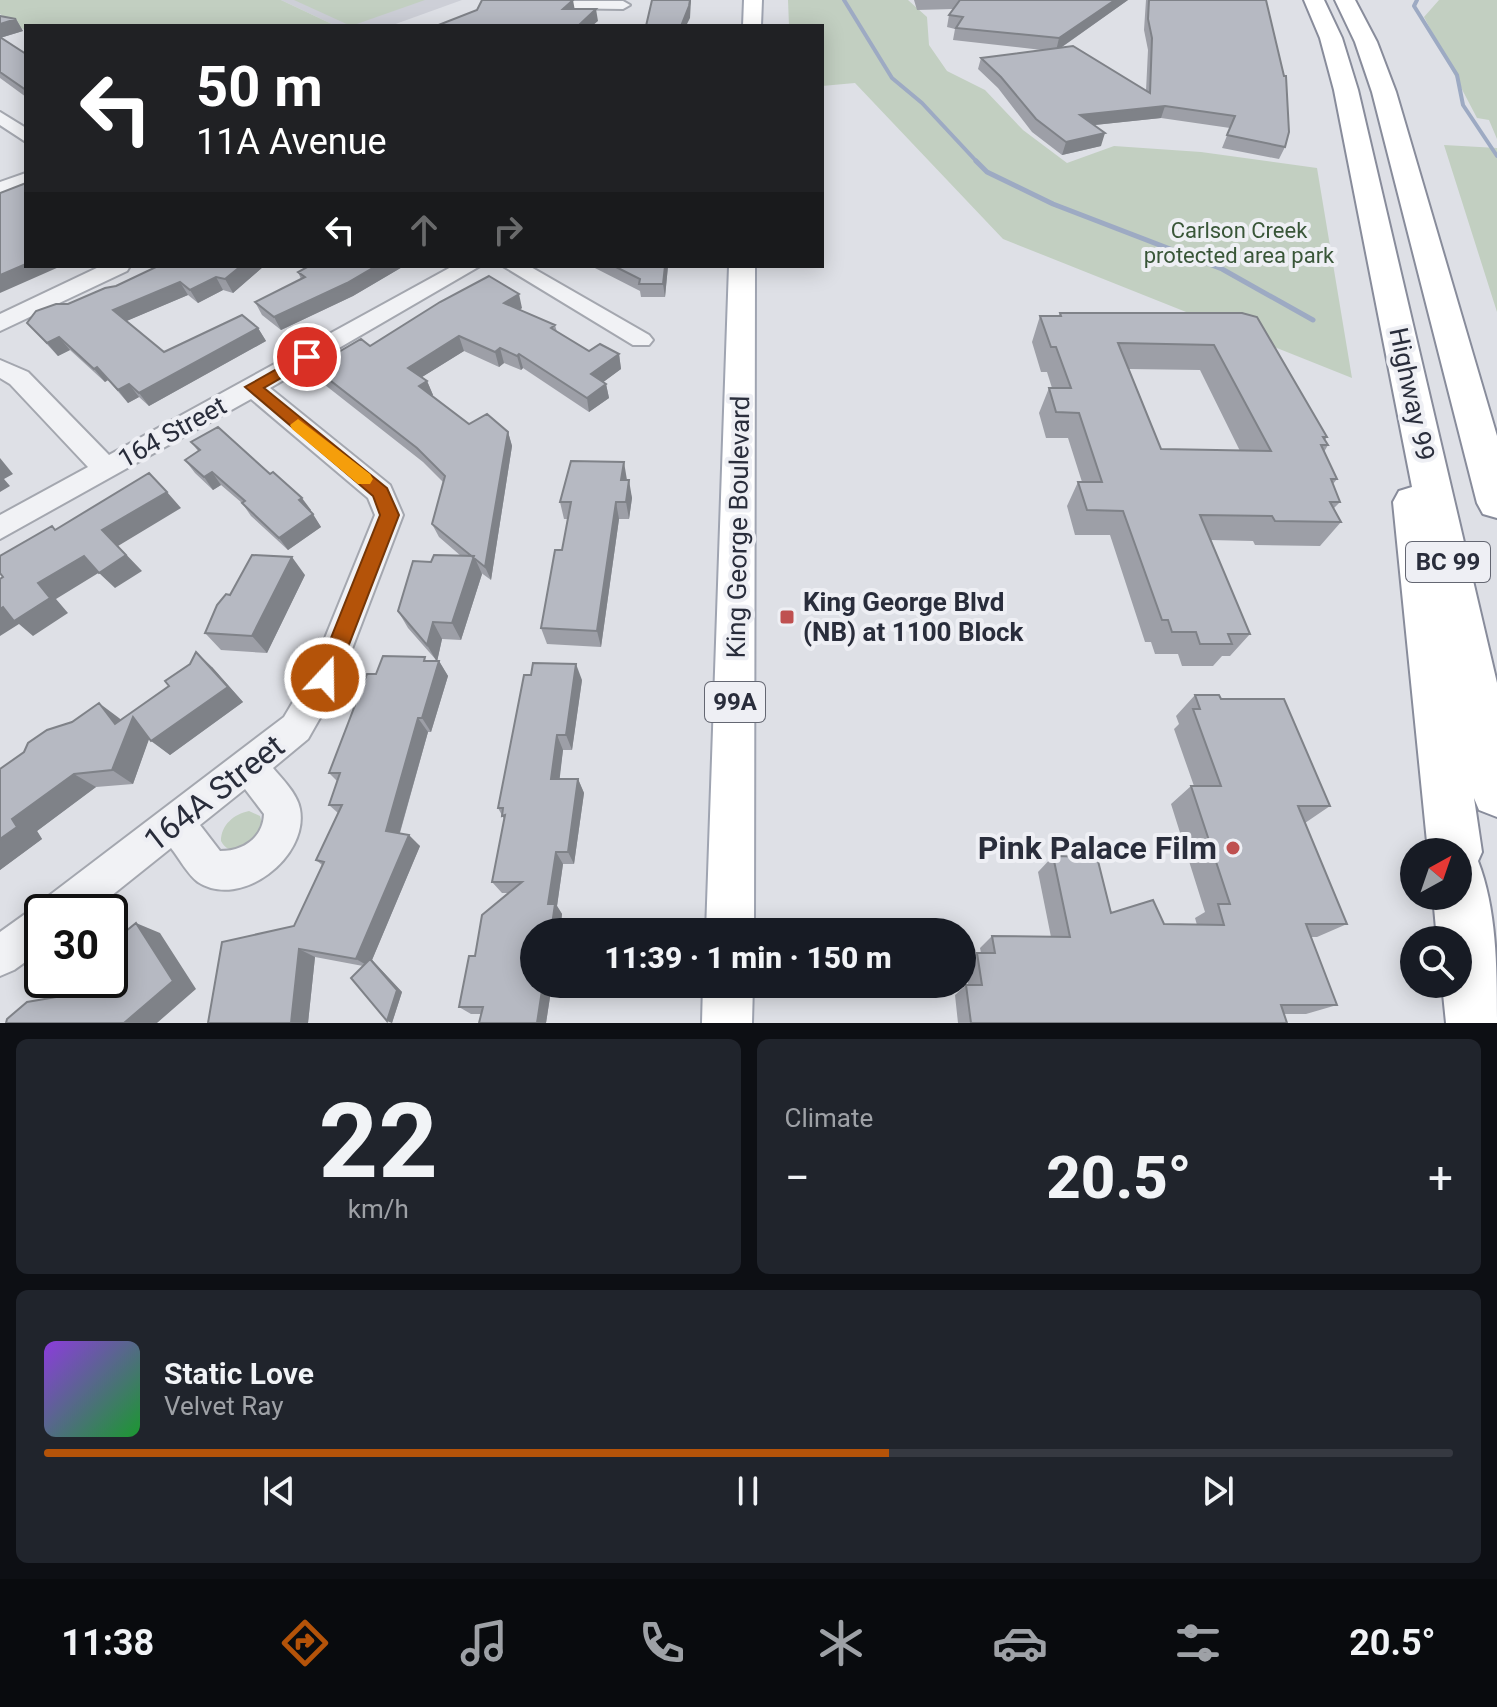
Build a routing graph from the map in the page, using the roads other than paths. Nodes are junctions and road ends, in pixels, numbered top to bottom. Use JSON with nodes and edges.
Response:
{"nodes":[{"id":1,"x":753,"y":0,"type":"edge"},
{"id":2,"x":1314,"y":0,"type":"edge"},
{"id":3,"x":1345,"y":0,"type":"edge"},
{"id":4,"x":1361,"y":0,"type":"edge"},
{"id":5,"x":623,"y":2,"type":"edge"},
{"id":6,"x":553,"y":4,"type":"edge"},
{"id":7,"x":618,"y":24,"type":"edge"},
{"id":8,"x":752,"y":24,"type":"edge"},
{"id":9,"x":0,"y":117,"type":"edge"},
{"id":10,"x":1395,"y":134,"type":"junction"},
{"id":11,"x":24,"y":135,"type":"edge"},
{"id":12,"x":24,"y":180,"type":"edge"},
{"id":13,"x":0,"y":188,"type":"edge"},
{"id":14,"x":114,"y":268,"type":"edge"},
{"id":15,"x":465,"y":268,"type":"edge"},
{"id":16,"x":517,"y":268,"type":"edge"},
{"id":17,"x":742,"y":268,"type":"edge"},
{"id":18,"x":0,"y":324,"type":"edge"},
{"id":19,"x":1398,"y":331,"type":"junction"},
{"id":20,"x":641,"y":340,"type":"dead end"},
{"id":21,"x":0,"y":368,"type":"edge"},
{"id":22,"x":253,"y":387,"type":"junction"},
{"id":23,"x":106,"y":469,"type":"junction"},
{"id":24,"x":1497,"y":503,"type":"edge"},
{"id":25,"x":0,"y":528,"type":"edge"},
{"id":26,"x":249,"y":765,"type":"junction"},
{"id":27,"x":1497,"y":792,"type":"edge"},
{"id":28,"x":175,"y":823,"type":"junction"},
{"id":29,"x":1453,"y":838,"type":"edge"},
{"id":30,"x":83,"y":894,"type":"edge"},
{"id":31,"x":1462,"y":910,"type":"edge"},
{"id":32,"x":730,"y":918,"type":"edge"},
{"id":33,"x":24,"y":939,"type":"edge"},
{"id":34,"x":0,"y":956,"type":"edge"},
{"id":35,"x":728,"y":998,"type":"edge"},
{"id":36,"x":727,"y":1023,"type":"edge"},
{"id":37,"x":1476,"y":1023,"type":"edge"}],
"edges":[{"from":1,"to":8,"type":"main road"},
{"from":2,"to":19,"type":"highway","name":"Highway 99","number":"BC 99"},
{"from":3,"to":10,"type":"highway","name":"Highway 99"},
{"from":4,"to":10,"type":"highway"},
{"from":5,"to":6,"type":"street"},
{"from":5,"to":7,"type":"street"},
{"from":9,"to":11,"type":"street"},
{"from":10,"to":24,"type":"highway","name":"Highway 99"},
{"from":12,"to":13,"type":"street"},
{"from":14,"to":18,"type":"street"},
{"from":15,"to":22,"type":"street","name":"164 Street"},
{"from":16,"to":20,"type":"street"},
{"from":17,"to":32,"type":"main road","name":"King George Boulevard","number":"99A"},
{"from":19,"to":27,"type":"highway","name":"Highway 99","number":"BC 99"},
{"from":19,"to":29,"type":"highway"},
{"from":21,"to":23,"type":"street"},
{"from":22,"to":23,"type":"street","name":"164 Street"},
{"from":22,"to":26,"type":"street","name":"164A Street"},
{"from":23,"to":25,"type":"street","name":"164 Street"},
{"from":26,"to":28,"type":"street","name":"164A Street"},
{"from":26,"to":28,"type":"street"},
{"from":28,"to":30,"type":"street","name":"164A Street"},
{"from":31,"to":37,"type":"highway"},
{"from":33,"to":34,"type":"street"},
{"from":35,"to":36,"type":"main road"}]}
